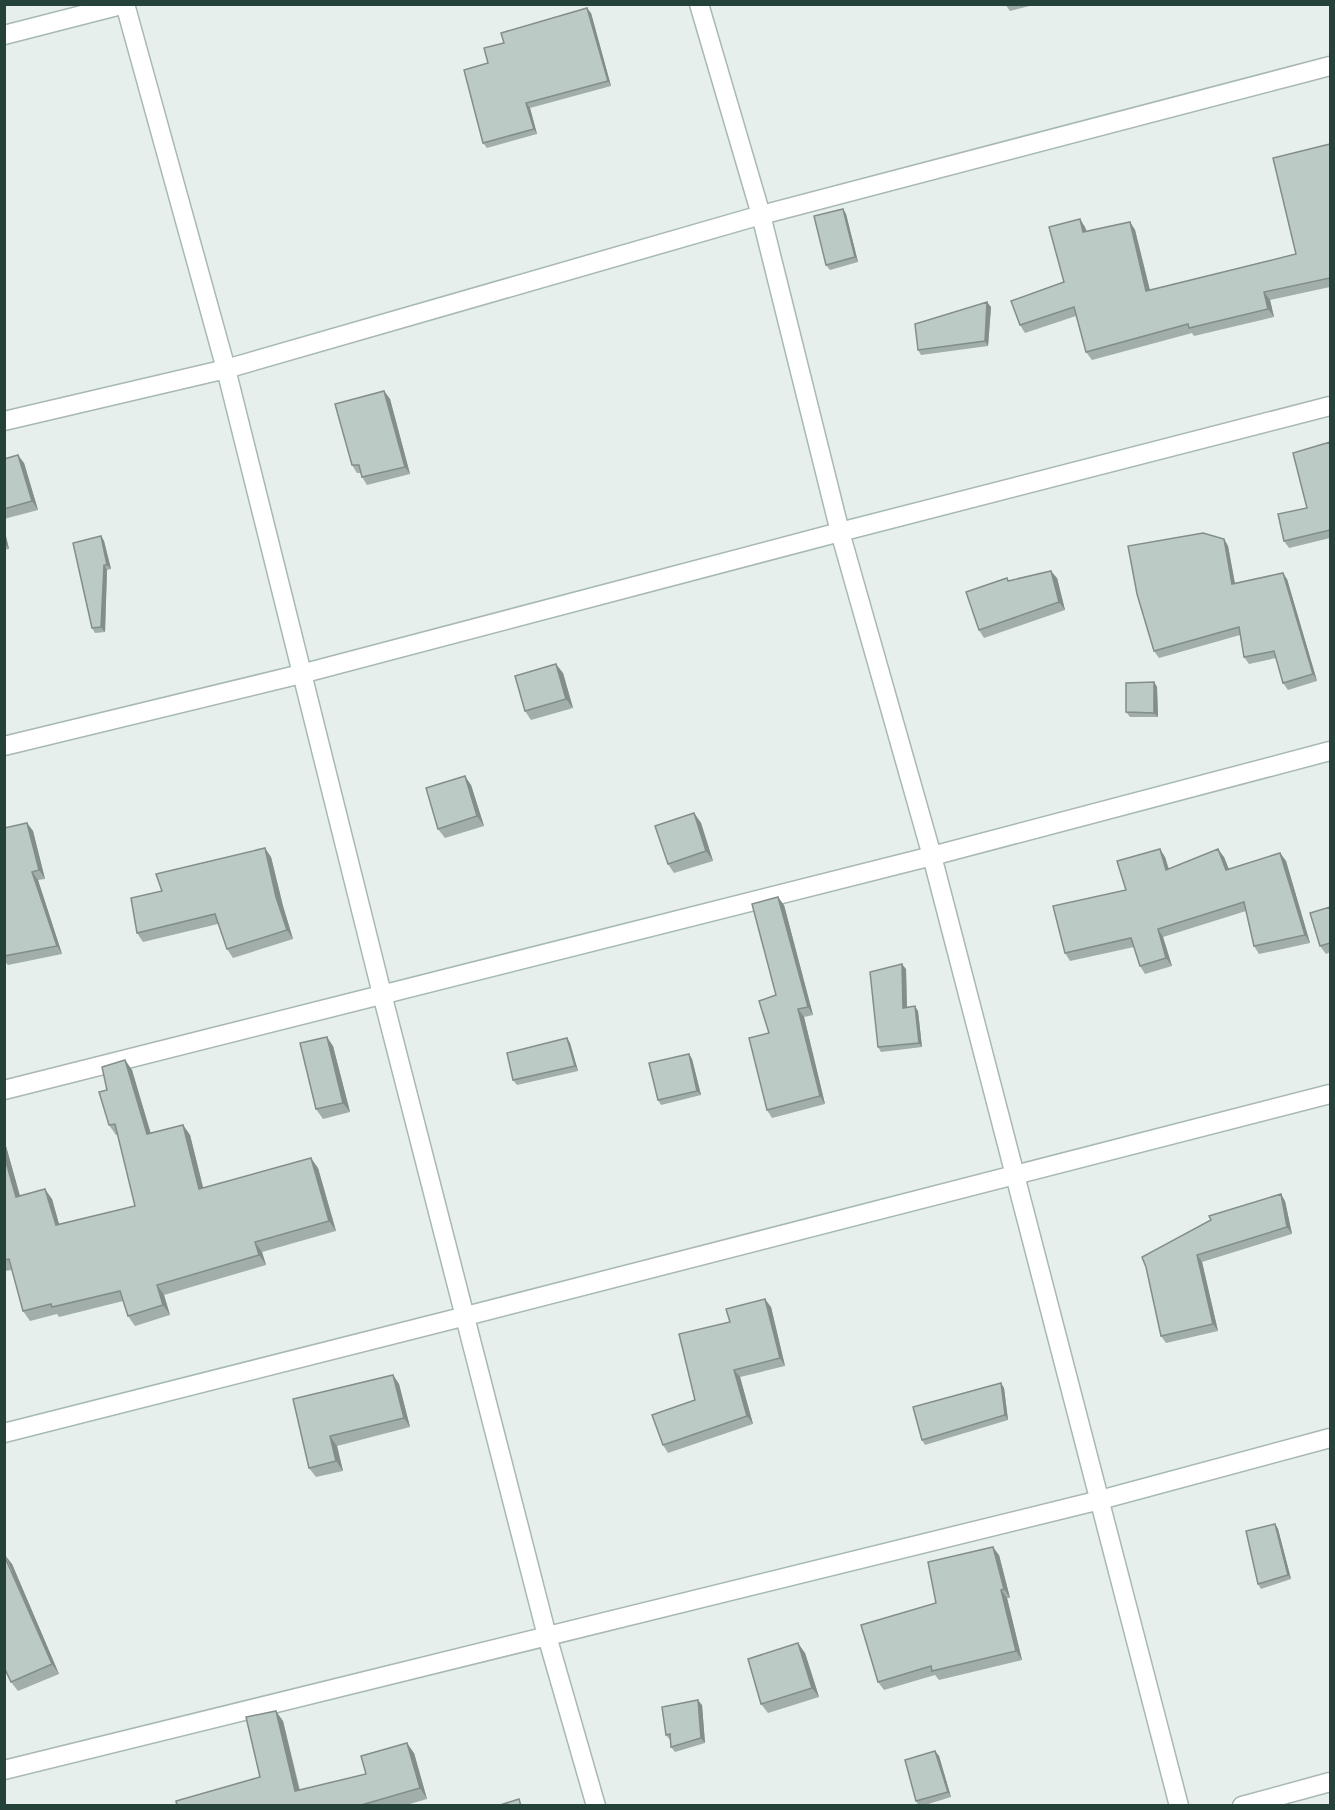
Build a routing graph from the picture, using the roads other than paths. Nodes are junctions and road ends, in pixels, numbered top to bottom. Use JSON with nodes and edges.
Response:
{"nodes":[{"id":1,"x":125,"y":4,"type":"edge"},
{"id":2,"x":699,"y":4,"type":"edge"},
{"id":3,"x":4,"y":35,"type":"edge"},
{"id":4,"x":1330,"y":66,"type":"edge"},
{"id":5,"x":761,"y":214,"type":"junction"},
{"id":6,"x":226,"y":369,"type":"junction"},
{"id":7,"x":1330,"y":406,"type":"edge"},
{"id":8,"x":4,"y":421,"type":"edge"},
{"id":9,"x":840,"y":532,"type":"junction"},
{"id":10,"x":301,"y":674,"type":"junction"},
{"id":11,"x":4,"y":746,"type":"edge"},
{"id":12,"x":1330,"y":751,"type":"edge"},
{"id":13,"x":932,"y":856,"type":"junction"},
{"id":14,"x":382,"y":994,"type":"junction"},
{"id":15,"x":4,"y":1090,"type":"edge"},
{"id":16,"x":1330,"y":1094,"type":"edge"},
{"id":17,"x":1015,"y":1175,"type":"junction"},
{"id":18,"x":466,"y":1316,"type":"junction"},
{"id":19,"x":4,"y":1433,"type":"edge"},
{"id":20,"x":1330,"y":1438,"type":"edge"},
{"id":21,"x":1100,"y":1500,"type":"junction"},
{"id":22,"x":547,"y":1636,"type":"junction"},
{"id":23,"x":4,"y":1770,"type":"edge"},
{"id":24,"x":1330,"y":1782,"type":"edge"},
{"id":25,"x":596,"y":1806,"type":"edge"},
{"id":26,"x":1179,"y":1806,"type":"edge"},
{"id":27,"x":1242,"y":1806,"type":"edge"}],
"edges":[{"from":1,"to":3,"type":"street"},
{"from":1,"to":6,"type":"street"},
{"from":2,"to":5,"type":"street"},
{"from":4,"to":5,"type":"street"},
{"from":5,"to":6,"type":"street"},
{"from":5,"to":9,"type":"street"},
{"from":6,"to":8,"type":"street"},
{"from":6,"to":10,"type":"street"},
{"from":7,"to":9,"type":"street"},
{"from":9,"to":10,"type":"street"},
{"from":9,"to":13,"type":"street"},
{"from":10,"to":11,"type":"street"},
{"from":10,"to":14,"type":"street"},
{"from":12,"to":13,"type":"street"},
{"from":13,"to":14,"type":"street"},
{"from":13,"to":17,"type":"street"},
{"from":14,"to":15,"type":"street"},
{"from":14,"to":18,"type":"street"},
{"from":16,"to":17,"type":"street"},
{"from":17,"to":18,"type":"street"},
{"from":17,"to":21,"type":"street"},
{"from":18,"to":19,"type":"street"},
{"from":18,"to":22,"type":"street"},
{"from":20,"to":21,"type":"street"},
{"from":21,"to":22,"type":"street"},
{"from":21,"to":26,"type":"street"},
{"from":22,"to":23,"type":"street"},
{"from":22,"to":25,"type":"street"},
{"from":24,"to":27,"type":"street"}]}
